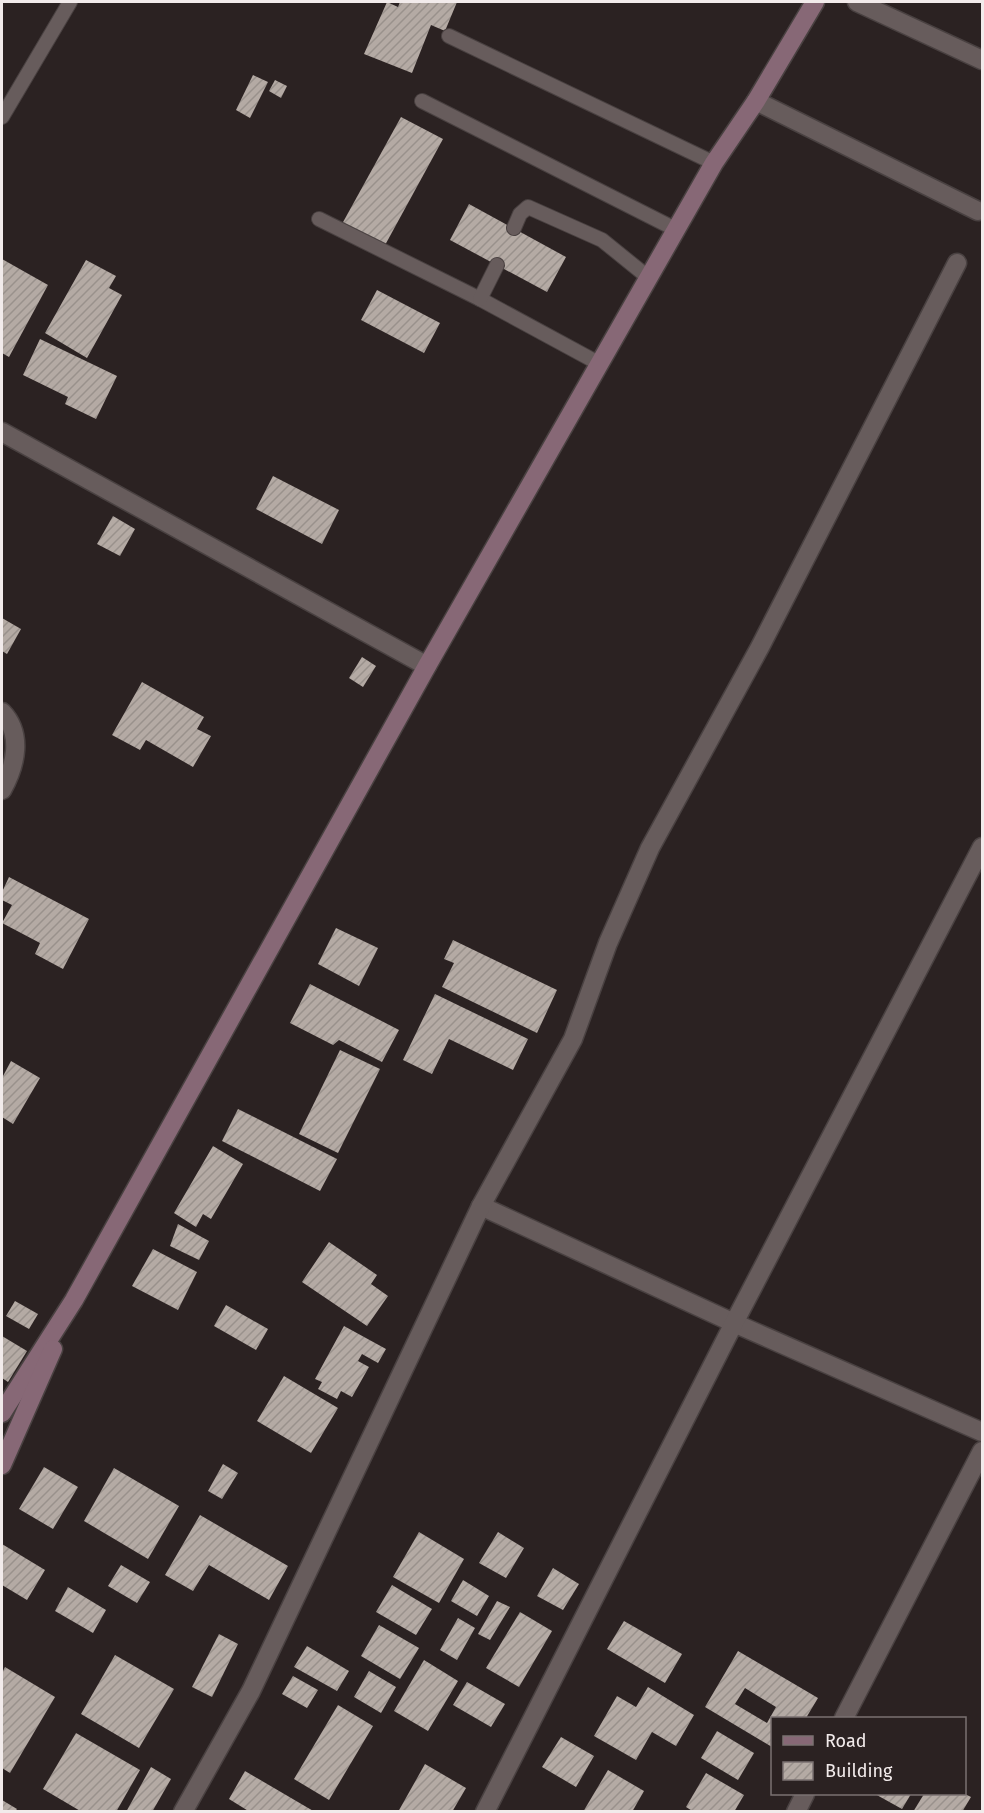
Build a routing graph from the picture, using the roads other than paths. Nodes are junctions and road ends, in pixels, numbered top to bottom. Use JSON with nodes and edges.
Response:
{"nodes":[{"id":1,"x":70,"y":2,"type":"edge"},
{"id":2,"x":815,"y":2,"type":"edge"},
{"id":3,"x":857,"y":2,"type":"edge"},
{"id":4,"x":449,"y":36,"type":"dead end"},
{"id":5,"x":982,"y":60,"type":"edge"},
{"id":6,"x":756,"y":100,"type":"junction"},
{"id":7,"x":422,"y":101,"type":"dead end"},
{"id":8,"x":2,"y":117,"type":"edge"},
{"id":9,"x":714,"y":163,"type":"junction"},
{"id":10,"x":978,"y":211,"type":"dead end"},
{"id":11,"x":319,"y":219,"type":"dead end"},
{"id":12,"x":514,"y":228,"type":"dead end"},
{"id":13,"x":676,"y":230,"type":"junction"},
{"id":14,"x":957,"y":263,"type":"dead end"},
{"id":15,"x":496,"y":265,"type":"dead end"},
{"id":16,"x":649,"y":278,"type":"junction"},
{"id":17,"x":480,"y":299,"type":"junction"},
{"id":18,"x":600,"y":364,"type":"junction"},
{"id":19,"x":2,"y":432,"type":"edge"},
{"id":20,"x":428,"y":666,"type":"junction"},
{"id":21,"x":2,"y":712,"type":"edge"},
{"id":22,"x":2,"y":790,"type":"edge"},
{"id":23,"x":982,"y":848,"type":"edge"},
{"id":24,"x":481,"y":1206,"type":"junction"},
{"id":25,"x":74,"y":1300,"type":"junction"},
{"id":26,"x":734,"y":1323,"type":"junction"},
{"id":27,"x":2,"y":1413,"type":"edge"},
{"id":28,"x":982,"y":1432,"type":"edge"},
{"id":29,"x":982,"y":1451,"type":"edge"},
{"id":30,"x":2,"y":1465,"type":"edge"},
{"id":31,"x":845,"y":1717,"type":"edge"},
{"id":32,"x":804,"y":1795,"type":"edge"},
{"id":33,"x":183,"y":1812,"type":"edge"},
{"id":34,"x":484,"y":1812,"type":"edge"},
{"id":35,"x":796,"y":1812,"type":"edge"}],
"edges":[{"from":1,"to":8,"type":"lane"},
{"from":2,"to":6,"type":"street"},
{"from":3,"to":5,"type":"street"},
{"from":4,"to":9,"type":"lane"},
{"from":6,"to":9,"type":"street"},
{"from":6,"to":10,"type":"street"},
{"from":7,"to":13,"type":"lane"},
{"from":9,"to":13,"type":"street"},
{"from":11,"to":17,"type":"lane"},
{"from":12,"to":16,"type":"lane"},
{"from":13,"to":16,"type":"street"},
{"from":14,"to":24,"type":"street"},
{"from":15,"to":17,"type":"lane"},
{"from":16,"to":18,"type":"street"},
{"from":17,"to":18,"type":"lane"},
{"from":18,"to":20,"type":"street"},
{"from":19,"to":20,"type":"street"},
{"from":20,"to":25,"type":"street"},
{"from":21,"to":22,"type":"street"},
{"from":23,"to":26,"type":"street"},
{"from":24,"to":26,"type":"street"},
{"from":24,"to":33,"type":"street"},
{"from":25,"to":27,"type":"street"},
{"from":25,"to":30,"type":"street"},
{"from":26,"to":28,"type":"street"},
{"from":26,"to":34,"type":"street"},
{"from":29,"to":31,"type":"street"},
{"from":32,"to":35,"type":"street"}]}
